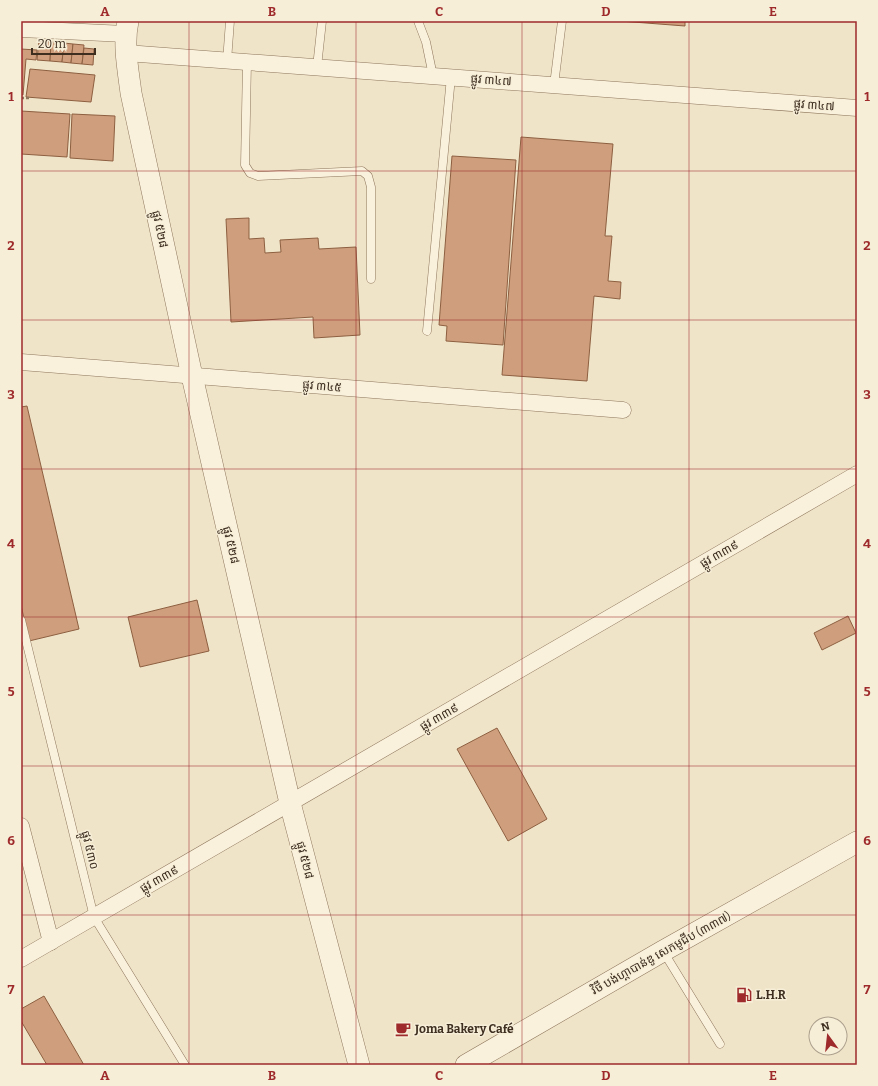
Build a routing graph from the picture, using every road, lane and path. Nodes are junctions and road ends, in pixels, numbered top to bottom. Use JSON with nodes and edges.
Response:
{"nodes":[{"id":1,"x":230,"y":21,"type":"edge"},
{"id":2,"x":322,"y":21,"type":"edge"},
{"id":3,"x":418,"y":21,"type":"edge"},
{"id":4,"x":562,"y":21,"type":"edge"},
{"id":5,"x":21,"y":28,"type":"edge"},
{"id":6,"x":126,"y":36,"type":"edge"},
{"id":7,"x":227,"y":61,"type":"junction"},
{"id":8,"x":247,"y":62,"type":"junction"},
{"id":9,"x":317,"y":67,"type":"junction"},
{"id":10,"x":433,"y":76,"type":"junction"},
{"id":11,"x":451,"y":77,"type":"junction"},
{"id":12,"x":554,"y":85,"type":"junction"},
{"id":13,"x":21,"y":98,"type":"edge"},
{"id":14,"x":29,"y":98,"type":"dead end"},
{"id":15,"x":857,"y":108,"type":"edge"},
{"id":16,"x":372,"y":279,"type":"dead end"},
{"id":17,"x":427,"y":331,"type":"dead end"},
{"id":18,"x":21,"y":362,"type":"edge"},
{"id":19,"x":192,"y":376,"type":"junction"},
{"id":20,"x":622,"y":410,"type":"dead end"},
{"id":21,"x":857,"y":474,"type":"edge"},
{"id":22,"x":21,"y":620,"type":"edge"},
{"id":23,"x":290,"y":803,"type":"junction"},
{"id":24,"x":21,"y":826,"type":"edge"},
{"id":25,"x":857,"y":842,"type":"edge"},
{"id":26,"x":94,"y":917,"type":"junction"},
{"id":27,"x":51,"y":942,"type":"junction"},
{"id":28,"x":663,"y":951,"type":"junction"},
{"id":29,"x":21,"y":959,"type":"edge"},
{"id":30,"x":720,"y":1044,"type":"dead end"},
{"id":31,"x":184,"y":1065,"type":"edge"},
{"id":32,"x":359,"y":1065,"type":"edge"},
{"id":33,"x":466,"y":1065,"type":"edge"}],
"edges":[{"from":1,"to":7,"type":"lane"},
{"from":2,"to":9,"type":"lane"},
{"from":3,"to":10,"type":"lane"},
{"from":4,"to":12,"type":"lane"},
{"from":5,"to":6,"type":"street","name":"ផ្លូវ ៣៤៧"},
{"from":6,"to":7,"type":"street","name":"ផ្លូវ ៣៤៧"},
{"from":6,"to":19,"type":"street","name":"ផ្លូវ ៥២៨"},
{"from":7,"to":8,"type":"street","name":"ផ្លូវ ៣៤៧"},
{"from":8,"to":9,"type":"street","name":"ផ្លូវ ៣៤៧"},
{"from":8,"to":16,"type":"lane"},
{"from":9,"to":10,"type":"street","name":"ផ្លូវ ៣៤៧"},
{"from":10,"to":11,"type":"street","name":"ផ្លូវ ៣៤៧"},
{"from":11,"to":12,"type":"street","name":"ផ្លូវ ៣៤៧"},
{"from":11,"to":17,"type":"lane"},
{"from":12,"to":15,"type":"street","name":"ផ្លូវ ៣៤៧"},
{"from":13,"to":14,"type":"path"},
{"from":18,"to":19,"type":"street","name":"ផ្លូវ ៣៤៥"},
{"from":19,"to":20,"type":"street","name":"ផ្លូវ ៣៤៥"},
{"from":19,"to":23,"type":"street","name":"ផ្លូវ ៥២៨"},
{"from":21,"to":23,"type":"street","name":"ផ្លូវ ៣៣៩"},
{"from":22,"to":26,"type":"lane","name":"ផ្លូវ ៥៣០"},
{"from":23,"to":26,"type":"street","name":"ផ្លូវ ៣៣៩"},
{"from":23,"to":32,"type":"street","name":"ផ្លូវ ៥២៨"},
{"from":24,"to":27,"type":"street"},
{"from":25,"to":28,"type":"street","name":"វិថី បង់ហ្គាបាន់ឌូ សេកមូជីប (៣៣៧)"},
{"from":26,"to":27,"type":"street","name":"ផ្លូវ ៣៣៩"},
{"from":26,"to":31,"type":"lane","name":"ផ្លូវ ៥៣០"},
{"from":27,"to":29,"type":"street","name":"ផ្លូវ ៣៣៩"},
{"from":28,"to":30,"type":"lane"},
{"from":28,"to":33,"type":"street","name":"វិថី បង់ហ្គាបាន់ឌូ សេកមូជីប (៣៣៧)"}]}
